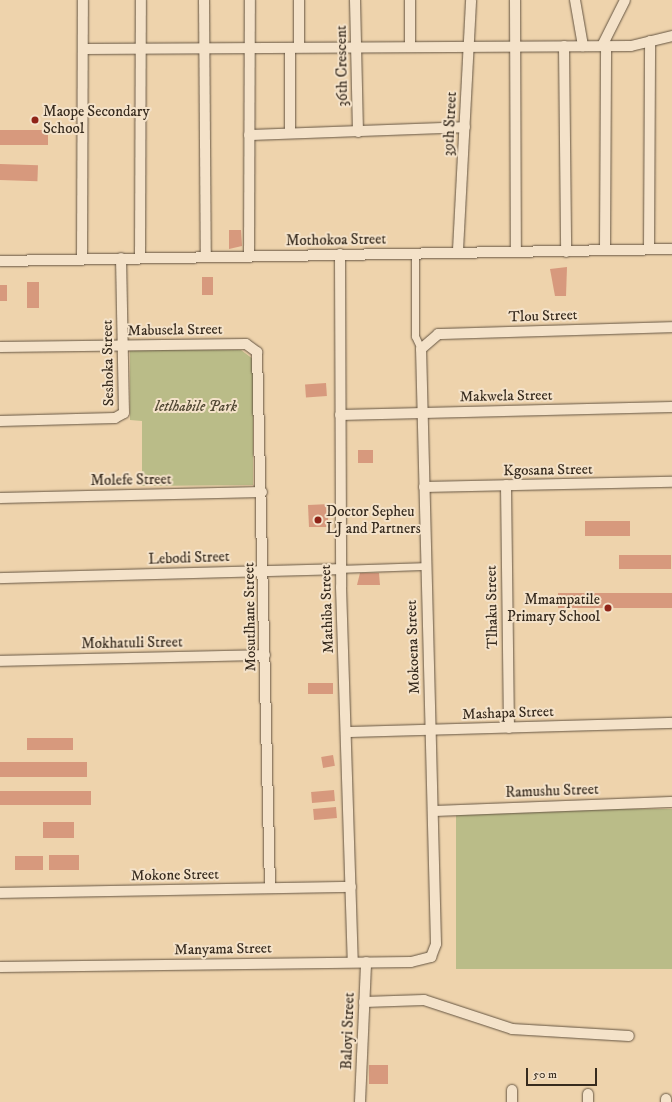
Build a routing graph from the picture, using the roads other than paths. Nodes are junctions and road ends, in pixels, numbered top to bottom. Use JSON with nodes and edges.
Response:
{"nodes":[{"id":1,"x":83,"y":0,"type":"edge"},
{"id":2,"x":141,"y":0,"type":"edge"},
{"id":3,"x":204,"y":0,"type":"edge"},
{"id":4,"x":250,"y":0,"type":"edge"},
{"id":5,"x":299,"y":0,"type":"edge"},
{"id":6,"x":355,"y":0,"type":"edge"},
{"id":7,"x":410,"y":0,"type":"edge"},
{"id":8,"x":471,"y":0,"type":"edge"},
{"id":9,"x":515,"y":0,"type":"edge"},
{"id":10,"x":575,"y":0,"type":"edge"},
{"id":11,"x":625,"y":0,"type":"edge"},
{"id":12,"x":672,"y":36,"type":"edge"},
{"id":13,"x":650,"y":41,"type":"junction"},
{"id":14,"x":564,"y":46,"type":"junction"},
{"id":15,"x":583,"y":46,"type":"junction"},
{"id":16,"x":604,"y":46,"type":"junction"},
{"id":17,"x":410,"y":47,"type":"junction"},
{"id":18,"x":469,"y":47,"type":"junction"},
{"id":19,"x":516,"y":47,"type":"junction"},
{"id":20,"x":83,"y":48,"type":"junction"},
{"id":21,"x":142,"y":48,"type":"junction"},
{"id":22,"x":204,"y":48,"type":"junction"},
{"id":23,"x":250,"y":48,"type":"junction"},
{"id":24,"x":295,"y":48,"type":"junction"},
{"id":25,"x":358,"y":49,"type":"junction"},
{"id":26,"x":465,"y":127,"type":"junction"},
{"id":27,"x":358,"y":132,"type":"junction"},
{"id":28,"x":290,"y":133,"type":"junction"},
{"id":29,"x":249,"y":135,"type":"junction"},
{"id":30,"x":649,"y":249,"type":"junction"},
{"id":31,"x":672,"y":249,"type":"edge"},
{"id":32,"x":458,"y":250,"type":"junction"},
{"id":33,"x":516,"y":250,"type":"junction"},
{"id":34,"x":605,"y":250,"type":"junction"},
{"id":35,"x":566,"y":252,"type":"junction"},
{"id":36,"x":340,"y":254,"type":"junction"},
{"id":37,"x":415,"y":255,"type":"junction"},
{"id":38,"x":140,"y":256,"type":"junction"},
{"id":39,"x":206,"y":256,"type":"junction"},
{"id":40,"x":249,"y":256,"type":"junction"},
{"id":41,"x":121,"y":258,"type":"junction"},
{"id":42,"x":82,"y":259,"type":"junction"},
{"id":43,"x":0,"y":261,"type":"edge"},
{"id":44,"x":672,"y":327,"type":"edge"},
{"id":45,"x":122,"y":346,"type":"junction"},
{"id":46,"x":0,"y":347,"type":"edge"},
{"id":47,"x":254,"y":348,"type":"joint"},
{"id":48,"x":420,"y":349,"type":"junction"},
{"id":49,"x":672,"y":407,"type":"edge"},
{"id":50,"x":422,"y":413,"type":"junction"},
{"id":51,"x":340,"y":416,"type":"junction"},
{"id":52,"x":0,"y":421,"type":"edge"},
{"id":53,"x":672,"y":482,"type":"edge"},
{"id":54,"x":506,"y":485,"type":"junction"},
{"id":55,"x":424,"y":487,"type":"junction"},
{"id":56,"x":262,"y":492,"type":"junction"},
{"id":57,"x":0,"y":498,"type":"edge"},
{"id":58,"x":426,"y":566,"type":"junction"},
{"id":59,"x":340,"y":569,"type":"junction"},
{"id":60,"x":264,"y":571,"type":"junction"},
{"id":61,"x":0,"y":578,"type":"edge"},
{"id":62,"x":265,"y":655,"type":"junction"},
{"id":63,"x":0,"y":661,"type":"edge"},
{"id":64,"x":672,"y":723,"type":"edge"},
{"id":65,"x":509,"y":728,"type":"junction"},
{"id":66,"x":431,"y":730,"type":"junction"},
{"id":67,"x":346,"y":732,"type":"junction"},
{"id":68,"x":672,"y":802,"type":"edge"},
{"id":69,"x":433,"y":811,"type":"junction"},
{"id":70,"x":350,"y":887,"type":"junction"},
{"id":71,"x":270,"y":888,"type":"junction"},
{"id":72,"x":0,"y":893,"type":"edge"},
{"id":73,"x":436,"y":944,"type":"joint"},
{"id":74,"x":353,"y":962,"type":"junction"},
{"id":75,"x":366,"y":962,"type":"junction"},
{"id":76,"x":0,"y":967,"type":"edge"},
{"id":77,"x":364,"y":999,"type":"junction"},
{"id":78,"x":629,"y":1036,"type":"dead end"},
{"id":79,"x":512,"y":1090,"type":"dead end"},
{"id":80,"x":360,"y":1102,"type":"edge"},
{"id":81,"x":512,"y":1102,"type":"edge"}],
"edges":[{"from":1,"to":20,"type":"street"},
{"from":2,"to":21,"type":"street"},
{"from":3,"to":22,"type":"street"},
{"from":4,"to":23,"type":"street"},
{"from":5,"to":24,"type":"street"},
{"from":6,"to":25,"type":"street","name":"36th Crescent"},
{"from":7,"to":17,"type":"street"},
{"from":8,"to":18,"type":"street","name":"39th Street"},
{"from":9,"to":19,"type":"street"},
{"from":10,"to":15,"type":"street"},
{"from":11,"to":16,"type":"street"},
{"from":12,"to":13,"type":"street"},
{"from":13,"to":16,"type":"street"},
{"from":13,"to":30,"type":"street"},
{"from":14,"to":15,"type":"street"},
{"from":14,"to":19,"type":"street"},
{"from":14,"to":35,"type":"street"},
{"from":15,"to":16,"type":"street"},
{"from":16,"to":34,"type":"street"},
{"from":17,"to":18,"type":"street"},
{"from":17,"to":25,"type":"street"},
{"from":18,"to":19,"type":"street"},
{"from":18,"to":26,"type":"street","name":"39th Street"},
{"from":19,"to":33,"type":"street"},
{"from":20,"to":21,"type":"street"},
{"from":20,"to":42,"type":"street"},
{"from":21,"to":22,"type":"street"},
{"from":21,"to":38,"type":"street"},
{"from":22,"to":23,"type":"street"},
{"from":22,"to":39,"type":"street"},
{"from":23,"to":24,"type":"street"},
{"from":23,"to":29,"type":"street"},
{"from":24,"to":25,"type":"street"},
{"from":24,"to":28,"type":"street"},
{"from":25,"to":27,"type":"street","name":"36th Crescent"},
{"from":26,"to":27,"type":"street"},
{"from":26,"to":32,"type":"street","name":"39th Street"},
{"from":27,"to":28,"type":"street"},
{"from":28,"to":29,"type":"street"},
{"from":29,"to":40,"type":"street"},
{"from":30,"to":31,"type":"street","name":"Mothokoa Street"},
{"from":30,"to":34,"type":"street","name":"Mothokoa Street"},
{"from":32,"to":33,"type":"street","name":"Mothokoa Street"},
{"from":32,"to":37,"type":"street","name":"Mothokoa Street"},
{"from":33,"to":35,"type":"street","name":"Mothokoa Street"},
{"from":34,"to":35,"type":"street","name":"Mothokoa Street"},
{"from":36,"to":37,"type":"street","name":"Mothokoa Street"},
{"from":36,"to":40,"type":"street","name":"Mothokoa Street"},
{"from":36,"to":51,"type":"street","name":"Mathiba Street"},
{"from":37,"to":48,"type":"street"},
{"from":38,"to":39,"type":"street","name":"Mothokoa Street"},
{"from":38,"to":41,"type":"street","name":"Mothokoa Street"},
{"from":39,"to":40,"type":"street","name":"Mothokoa Street"},
{"from":41,"to":42,"type":"street","name":"Mothokoa Street"},
{"from":41,"to":45,"type":"street","name":"Seshoka Street"},
{"from":42,"to":43,"type":"street","name":"Mothokoa Street"},
{"from":44,"to":48,"type":"street","name":"Tlou Street"},
{"from":45,"to":46,"type":"street","name":"Mabusela Street"},
{"from":45,"to":47,"type":"street","name":"Mabusela Street"},
{"from":45,"to":52,"type":"street","name":"Seshoka Street"},
{"from":47,"to":56,"type":"street","name":"Mosutlhane Street"},
{"from":48,"to":50,"type":"street","name":"Mokoena Street"},
{"from":49,"to":50,"type":"street","name":"Makwela Street"},
{"from":50,"to":51,"type":"street","name":"Makwela Street"},
{"from":50,"to":55,"type":"street","name":"Mokoena Street"},
{"from":51,"to":59,"type":"street","name":"Mathiba Street"},
{"from":53,"to":54,"type":"street","name":"Kgosana Street"},
{"from":54,"to":55,"type":"street","name":"Kgosana Street"},
{"from":54,"to":65,"type":"street","name":"Tlhaku Street"},
{"from":55,"to":58,"type":"street","name":"Mokoena Street"},
{"from":56,"to":57,"type":"street","name":"Molefe Street"},
{"from":56,"to":60,"type":"street","name":"Mosutlhane Street"},
{"from":58,"to":59,"type":"street","name":"Lebodi Street"},
{"from":58,"to":66,"type":"street","name":"Mokoena Street"},
{"from":59,"to":60,"type":"street","name":"Lebodi Street"},
{"from":59,"to":67,"type":"street","name":"Mathiba Street"},
{"from":60,"to":61,"type":"street","name":"Lebodi Street"},
{"from":60,"to":62,"type":"street","name":"Mosutlhane Street"},
{"from":62,"to":63,"type":"street","name":"Mokhatuli Street"},
{"from":62,"to":71,"type":"street","name":"Mosutlhane Street"},
{"from":64,"to":65,"type":"street","name":"Mashapa Street"},
{"from":65,"to":66,"type":"street","name":"Mashapa Street"},
{"from":66,"to":67,"type":"street","name":"Mashapa Street"},
{"from":66,"to":69,"type":"street","name":"Mokoena Street"},
{"from":67,"to":70,"type":"street","name":"Mathiba Street"},
{"from":68,"to":69,"type":"street","name":"Ramushu Street"},
{"from":69,"to":73,"type":"street","name":"Mokoena Street"},
{"from":70,"to":71,"type":"street","name":"Mokone Street"},
{"from":70,"to":74,"type":"street","name":"Mathiba Street"},
{"from":71,"to":72,"type":"street","name":"Mokone Street"},
{"from":73,"to":75,"type":"street","name":"Manyama Street"},
{"from":74,"to":75,"type":"street","name":"Manyama Street"},
{"from":74,"to":76,"type":"street","name":"Manyama Street"},
{"from":75,"to":77,"type":"street","name":"Baloyi Street"},
{"from":77,"to":78,"type":"street"},
{"from":77,"to":80,"type":"street","name":"Baloyi Street"},
{"from":79,"to":81,"type":"street"}]}
